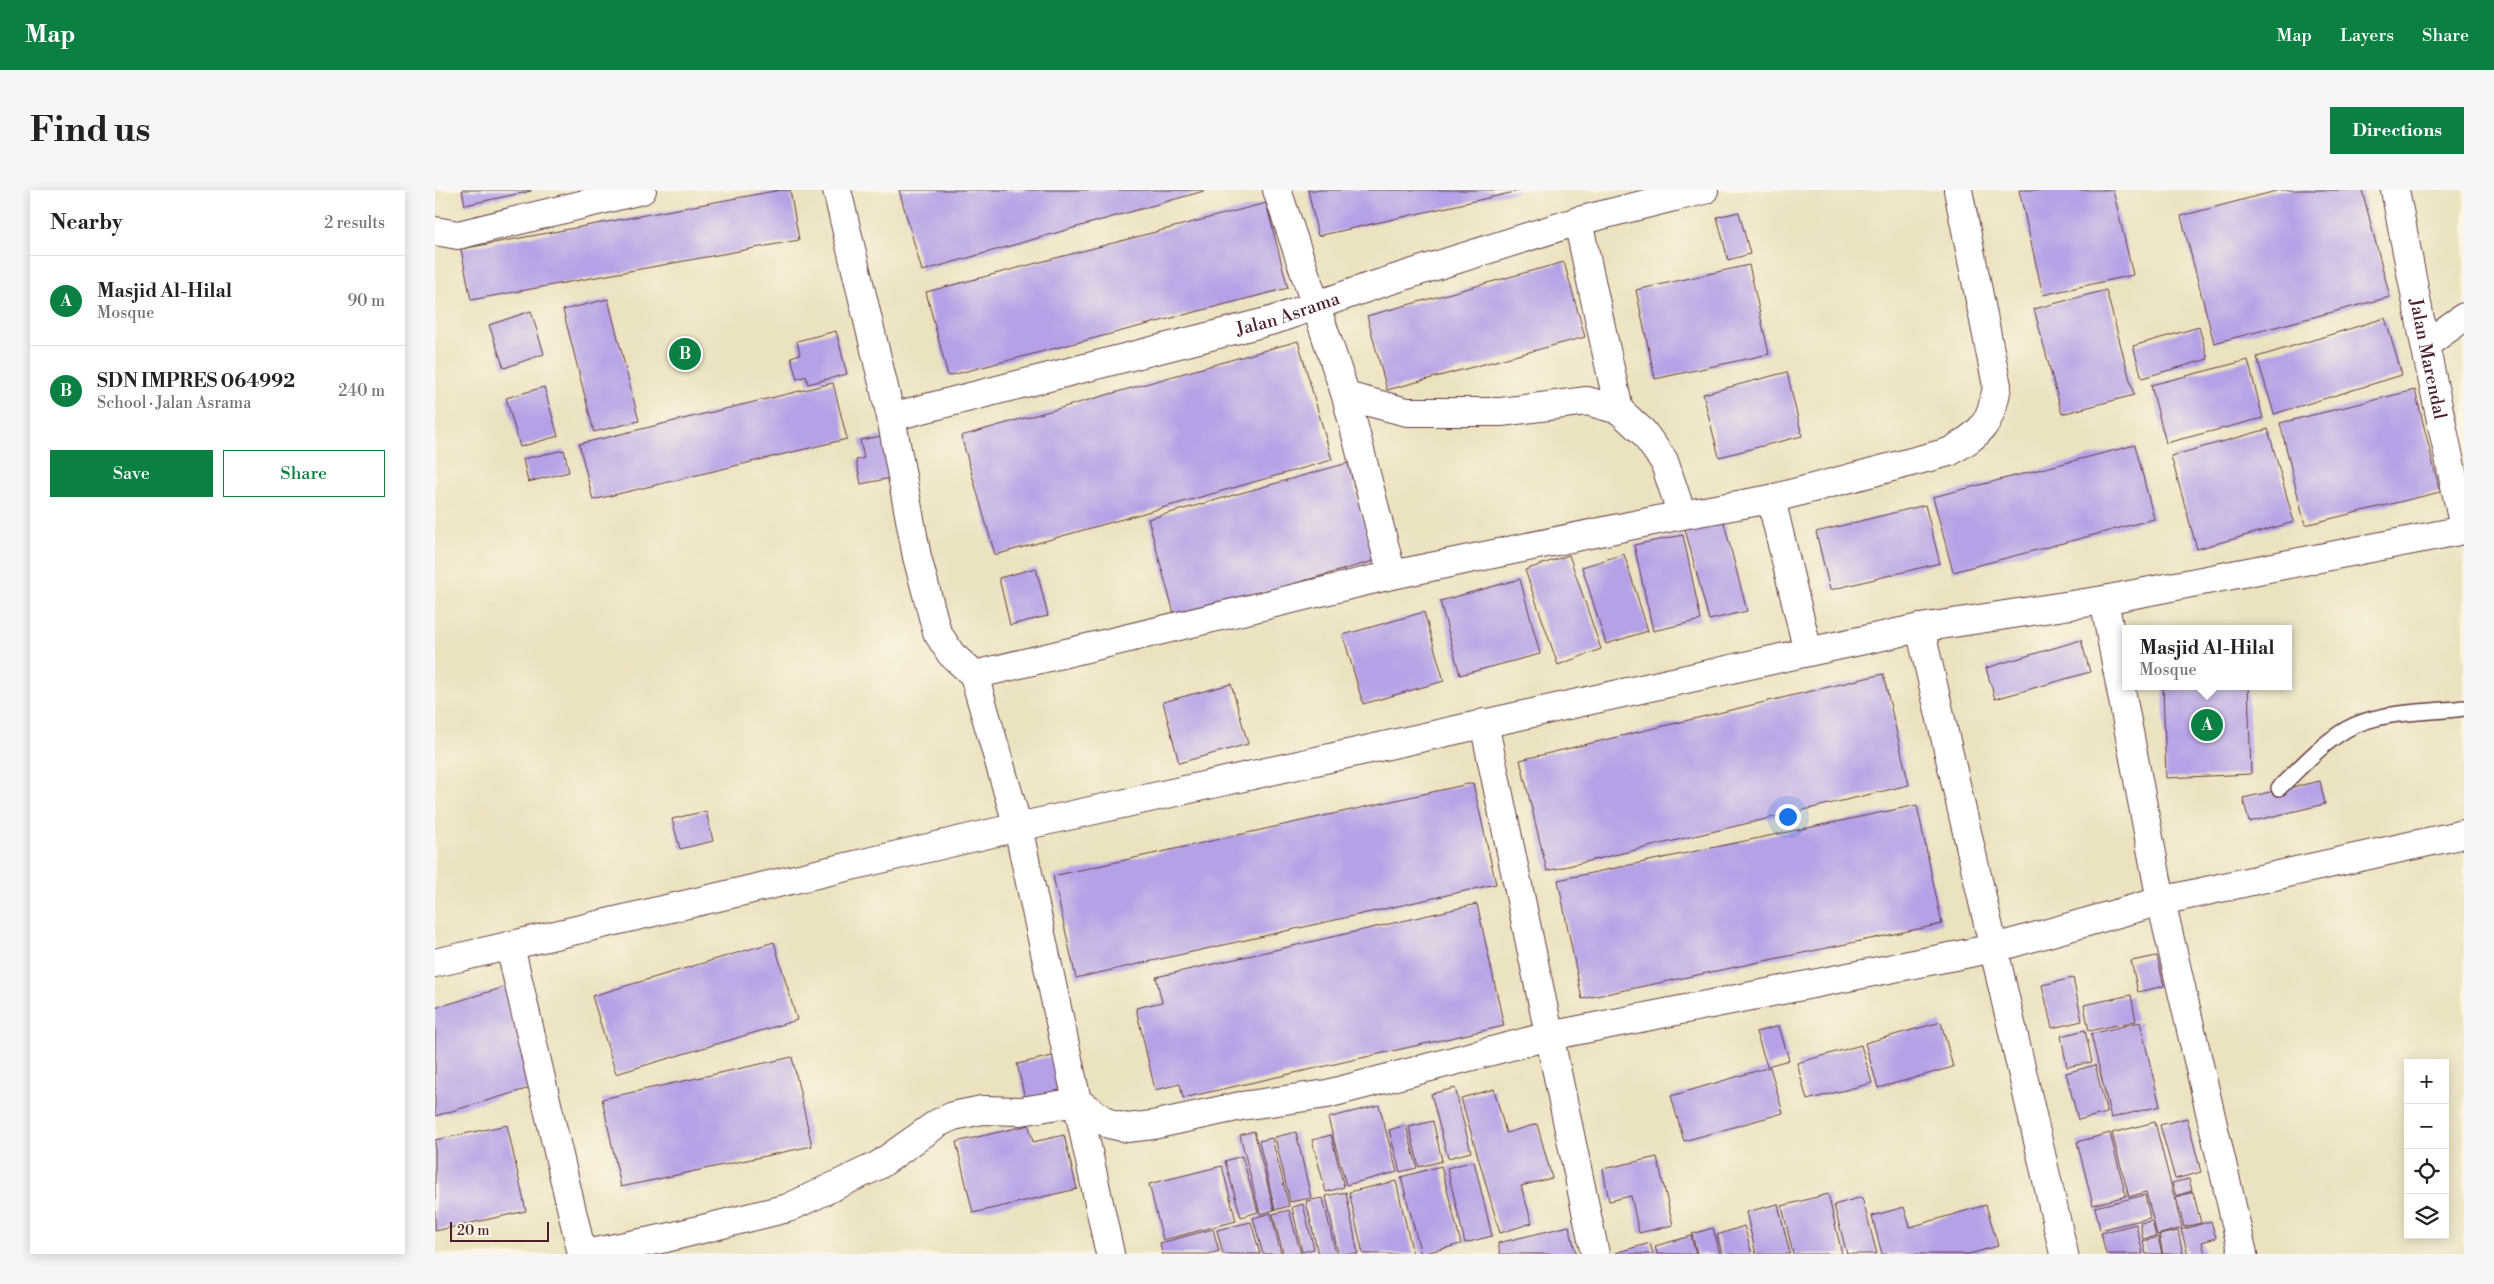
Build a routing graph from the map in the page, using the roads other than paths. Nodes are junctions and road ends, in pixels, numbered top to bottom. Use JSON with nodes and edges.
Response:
{"nodes":[{"id":1,"x":642,"y":190,"type":"edge"},
{"id":2,"x":837,"y":190,"type":"edge"},
{"id":3,"x":1277,"y":190,"type":"edge"},
{"id":4,"x":1704,"y":190,"type":"edge"},
{"id":5,"x":1958,"y":190,"type":"edge"},
{"id":6,"x":2395,"y":190,"type":"edge"},
{"id":7,"x":1675,"y":193,"type":"edge"},
{"id":8,"x":1578,"y":221,"type":"junction"},
{"id":9,"x":435,"y":231,"type":"edge"},
{"id":10,"x":1314,"y":306,"type":"junction"},
{"id":11,"x":2464,"y":317,"type":"edge"},
{"id":12,"x":2425,"y":345,"type":"junction"},
{"id":13,"x":1346,"y":396,"type":"junction"},
{"id":14,"x":1619,"y":410,"type":"junction"},
{"id":15,"x":891,"y":417,"type":"junction"},
{"id":16,"x":1771,"y":500,"type":"junction"},
{"id":17,"x":1682,"y":515,"type":"junction"},
{"id":18,"x":2464,"y":529,"type":"edge"},
{"id":19,"x":1392,"y":575,"type":"junction"},
{"id":20,"x":2104,"y":600,"type":"junction"},
{"id":21,"x":1920,"y":628,"type":"junction"},
{"id":22,"x":1808,"y":652,"type":"junction"},
{"id":23,"x":975,"y":675,"type":"junction"},
{"id":24,"x":2464,"y":708,"type":"edge"},
{"id":25,"x":1484,"y":723,"type":"junction"},
{"id":26,"x":2279,"y":788,"type":"dead end"},
{"id":27,"x":1018,"y":826,"type":"junction"},
{"id":28,"x":2464,"y":834,"type":"edge"},
{"id":29,"x":2161,"y":901,"type":"junction"},
{"id":30,"x":510,"y":946,"type":"junction"},
{"id":31,"x":1995,"y":948,"type":"junction"},
{"id":32,"x":435,"y":963,"type":"edge"},
{"id":33,"x":1549,"y":1036,"type":"junction"},
{"id":34,"x":1079,"y":1102,"type":"junction"},
{"id":35,"x":583,"y":1254,"type":"edge"},
{"id":36,"x":1110,"y":1254,"type":"edge"},
{"id":37,"x":1595,"y":1254,"type":"edge"},
{"id":38,"x":2064,"y":1254,"type":"edge"},
{"id":39,"x":2243,"y":1254,"type":"edge"}],
"edges":[{"from":1,"to":9,"type":"street"},
{"from":2,"to":15,"type":"street"},
{"from":3,"to":10,"type":"street"},
{"from":4,"to":7,"type":"street","name":"Jalan Asrama"},
{"from":5,"to":16,"type":"street"},
{"from":6,"to":12,"type":"street","name":"Jalan Marendal"},
{"from":7,"to":8,"type":"street","name":"Jalan Asrama"},
{"from":8,"to":10,"type":"street","name":"Jalan Asrama"},
{"from":8,"to":14,"type":"street"},
{"from":10,"to":13,"type":"street"},
{"from":10,"to":15,"type":"street","name":"Jalan Asrama"},
{"from":11,"to":12,"type":"street"},
{"from":12,"to":18,"type":"street","name":"Jalan Marendal"},
{"from":13,"to":14,"type":"street"},
{"from":13,"to":19,"type":"street"},
{"from":14,"to":17,"type":"street"},
{"from":15,"to":23,"type":"street"},
{"from":16,"to":17,"type":"street"},
{"from":16,"to":22,"type":"street"},
{"from":17,"to":19,"type":"street"},
{"from":18,"to":20,"type":"street"},
{"from":19,"to":23,"type":"street"},
{"from":20,"to":21,"type":"street"},
{"from":20,"to":29,"type":"street"},
{"from":21,"to":22,"type":"street"},
{"from":21,"to":31,"type":"street"},
{"from":22,"to":25,"type":"street"},
{"from":23,"to":27,"type":"street"},
{"from":24,"to":26,"type":"lane"},
{"from":25,"to":27,"type":"street"},
{"from":25,"to":33,"type":"street"},
{"from":27,"to":30,"type":"street"},
{"from":27,"to":34,"type":"street"},
{"from":28,"to":29,"type":"street"},
{"from":29,"to":31,"type":"street"},
{"from":29,"to":39,"type":"street"},
{"from":30,"to":32,"type":"street"},
{"from":30,"to":35,"type":"street"},
{"from":31,"to":33,"type":"street"},
{"from":31,"to":38,"type":"street"},
{"from":33,"to":34,"type":"street"},
{"from":33,"to":37,"type":"street"},
{"from":34,"to":35,"type":"street"},
{"from":34,"to":36,"type":"street"}]}
